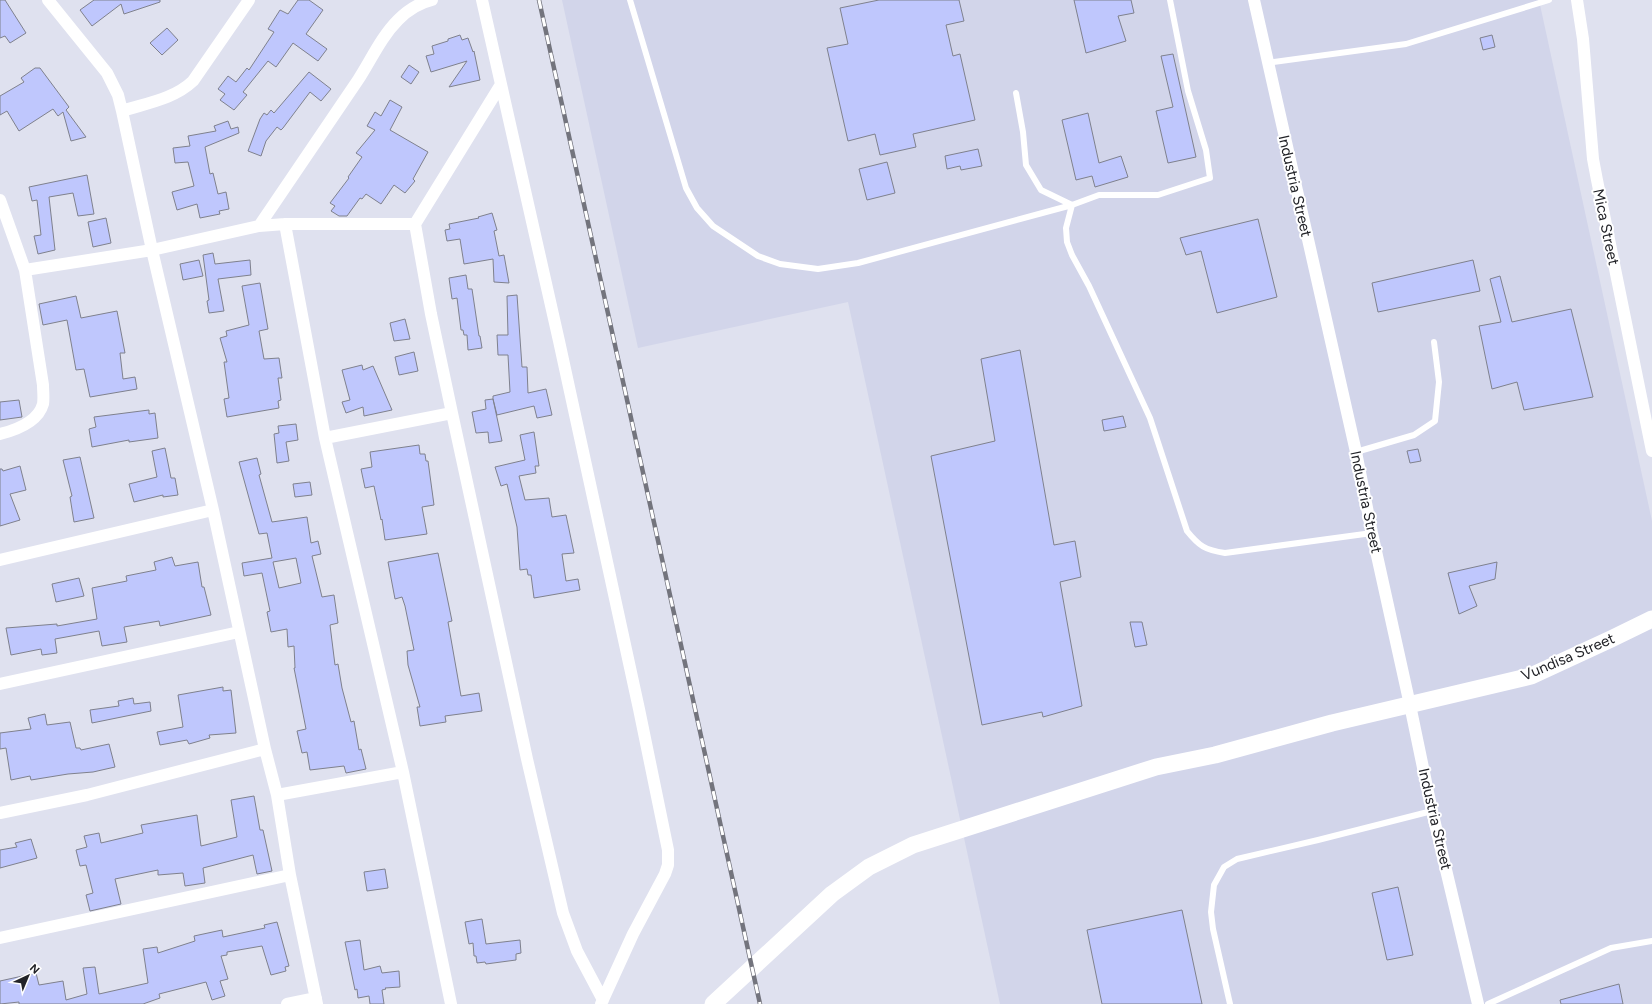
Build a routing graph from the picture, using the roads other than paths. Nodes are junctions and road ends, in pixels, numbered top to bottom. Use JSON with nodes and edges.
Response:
{"nodes":[{"id":1,"x":250,"y":0,"type":"edge"},
{"id":2,"x":432,"y":0,"type":"edge"},
{"id":3,"x":482,"y":0,"type":"edge"},
{"id":4,"x":630,"y":0,"type":"edge"},
{"id":5,"x":1170,"y":0,"type":"edge"},
{"id":6,"x":1254,"y":0,"type":"edge"},
{"id":7,"x":1549,"y":0,"type":"edge"},
{"id":8,"x":1577,"y":0,"type":"edge"},
{"id":9,"x":55,"y":2,"type":"edge"},
{"id":10,"x":1267,"y":63,"type":"junction"},
{"id":11,"x":500,"y":86,"type":"junction"},
{"id":12,"x":1016,"y":93,"type":"dead end"},
{"id":13,"x":122,"y":111,"type":"junction"},
{"id":14,"x":0,"y":200,"type":"edge"},
{"id":15,"x":1072,"y":205,"type":"junction"},
{"id":16,"x":285,"y":224,"type":"junction"},
{"id":17,"x":415,"y":224,"type":"junction"},
{"id":18,"x":259,"y":226,"type":"junction"},
{"id":19,"x":152,"y":250,"type":"junction"},
{"id":20,"x":25,"y":270,"type":"junction"},
{"id":21,"x":1434,"y":342,"type":"dead end"},
{"id":22,"x":452,"y":413,"type":"junction"},
{"id":23,"x":0,"y":434,"type":"edge"},
{"id":24,"x":325,"y":438,"type":"junction"},
{"id":25,"x":1652,"y":451,"type":"edge"},
{"id":26,"x":1356,"y":452,"type":"junction"},
{"id":27,"x":213,"y":510,"type":"junction"},
{"id":28,"x":1372,"y":533,"type":"junction"},
{"id":29,"x":0,"y":560,"type":"edge"},
{"id":30,"x":1652,"y":619,"type":"edge"},
{"id":31,"x":239,"y":632,"type":"junction"},
{"id":32,"x":0,"y":684,"type":"edge"},
{"id":33,"x":1410,"y":705,"type":"junction"},
{"id":34,"x":265,"y":749,"type":"junction"},
{"id":35,"x":403,"y":772,"type":"junction"},
{"id":36,"x":277,"y":794,"type":"junction"},
{"id":37,"x":1432,"y":810,"type":"junction"},
{"id":38,"x":0,"y":813,"type":"edge"},
{"id":39,"x":290,"y":875,"type":"junction"},
{"id":40,"x":0,"y":938,"type":"edge"},
{"id":41,"x":1652,"y":941,"type":"edge"},
{"id":42,"x":316,"y":1001,"type":"edge"},
{"id":43,"x":717,"y":1001,"type":"edge"},
{"id":44,"x":602,"y":1002,"type":"edge"},
{"id":45,"x":287,"y":1004,"type":"edge"},
{"id":46,"x":451,"y":1004,"type":"edge"},
{"id":47,"x":1230,"y":1004,"type":"edge"},
{"id":48,"x":1478,"y":1004,"type":"edge"},
{"id":49,"x":1488,"y":1004,"type":"edge"}],
"edges":[{"from":1,"to":13,"type":"street"},
{"from":2,"to":18,"type":"street"},
{"from":3,"to":11,"type":"street"},
{"from":4,"to":15,"type":"lane"},
{"from":5,"to":15,"type":"lane"},
{"from":6,"to":10,"type":"street","name":"Industria Street"},
{"from":7,"to":10,"type":"lane"},
{"from":8,"to":25,"type":"street","name":"Mica Street"},
{"from":9,"to":13,"type":"street"},
{"from":10,"to":26,"type":"street","name":"Industria Street"},
{"from":11,"to":17,"type":"street"},
{"from":11,"to":44,"type":"street"},
{"from":12,"to":15,"type":"lane"},
{"from":13,"to":19,"type":"street"},
{"from":14,"to":20,"type":"street"},
{"from":15,"to":28,"type":"lane"},
{"from":16,"to":17,"type":"street"},
{"from":16,"to":18,"type":"street"},
{"from":16,"to":24,"type":"street"},
{"from":17,"to":22,"type":"street"},
{"from":18,"to":19,"type":"street"},
{"from":19,"to":20,"type":"street"},
{"from":19,"to":27,"type":"street"},
{"from":20,"to":23,"type":"street"},
{"from":21,"to":26,"type":"lane"},
{"from":22,"to":24,"type":"street"},
{"from":22,"to":44,"type":"street"},
{"from":24,"to":35,"type":"street"},
{"from":26,"to":28,"type":"street","name":"Industria Street"},
{"from":27,"to":29,"type":"street"},
{"from":27,"to":31,"type":"street"},
{"from":28,"to":33,"type":"street","name":"Industria Street"},
{"from":30,"to":33,"type":"street","name":"Vundisa Street"},
{"from":31,"to":32,"type":"street"},
{"from":31,"to":34,"type":"street"},
{"from":33,"to":37,"type":"street","name":"Industria Street"},
{"from":33,"to":43,"type":"street","name":"Vundisa Street"},
{"from":34,"to":36,"type":"street"},
{"from":34,"to":38,"type":"street"},
{"from":35,"to":36,"type":"street"},
{"from":35,"to":46,"type":"street"},
{"from":36,"to":39,"type":"street"},
{"from":37,"to":47,"type":"lane"},
{"from":37,"to":48,"type":"street","name":"Industria Street"},
{"from":39,"to":40,"type":"street"},
{"from":39,"to":42,"type":"street"},
{"from":41,"to":49,"type":"lane"},
{"from":42,"to":45,"type":"street"}]}
